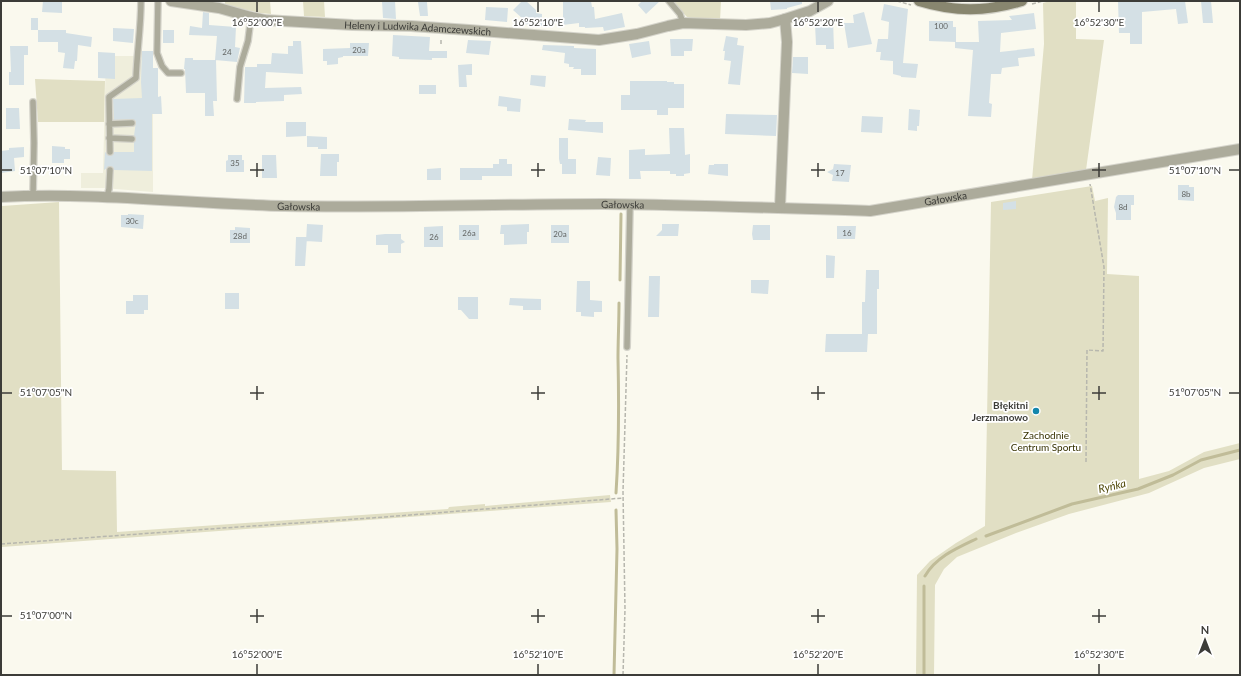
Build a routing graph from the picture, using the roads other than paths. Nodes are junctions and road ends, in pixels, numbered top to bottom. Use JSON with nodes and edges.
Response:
{"nodes":[{"id":1,"x":141,"y":1,"type":"edge"},
{"id":2,"x":158,"y":1,"type":"edge"},
{"id":3,"x":171,"y":1,"type":"edge"},
{"id":4,"x":669,"y":1,"type":"edge"},
{"id":5,"x":828,"y":1,"type":"edge"},
{"id":6,"x":919,"y":1,"type":"edge"},
{"id":7,"x":1022,"y":1,"type":"edge"},
{"id":8,"x":215,"y":5,"type":"edge"},
{"id":9,"x":251,"y":17,"type":"junction"},
{"id":10,"x":785,"y":20,"type":"junction"},
{"id":11,"x":683,"y":23,"type":"junction"},
{"id":12,"x":181,"y":73,"type":"dead end"},
{"id":13,"x":237,"y":99,"type":"dead end"},
{"id":14,"x":33,"y":102,"type":"dead end"},
{"id":15,"x":132,"y":123,"type":"dead end"},
{"id":16,"x":109,"y":124,"type":"junction"},
{"id":17,"x":110,"y":138,"type":"junction"},
{"id":18,"x":132,"y":139,"type":"dead end"},
{"id":19,"x":1240,"y":149,"type":"edge"},
{"id":20,"x":110,"y":152,"type":"dead end"},
{"id":21,"x":110,"y":170,"type":"dead end"},
{"id":22,"x":32,"y":196,"type":"junction"},
{"id":23,"x":1,"y":197,"type":"edge"},
{"id":24,"x":106,"y":197,"type":"junction"},
{"id":25,"x":630,"y":205,"type":"junction"},
{"id":26,"x":780,"y":207,"type":"junction"},
{"id":27,"x":627,"y":347,"type":"road end"}],
"edges":[{"from":1,"to":16,"type":"lane"},
{"from":2,"to":12,"type":"lane"},
{"from":3,"to":8,"type":"street","name":"Heleny i Ludwika Adamczewskich"},
{"from":4,"to":11,"type":"lane"},
{"from":5,"to":10,"type":"street","name":"Heleny i Ludwika Adamczewskich"},
{"from":6,"to":7,"type":"street"},
{"from":8,"to":9,"type":"street","name":"Heleny i Ludwika Adamczewskich"},
{"from":9,"to":11,"type":"street","name":"Heleny i Ludwika Adamczewskich"},
{"from":9,"to":13,"type":"lane"},
{"from":10,"to":11,"type":"street","name":"Heleny i Ludwika Adamczewskich"},
{"from":10,"to":26,"type":"street"},
{"from":14,"to":22,"type":"lane"},
{"from":15,"to":16,"type":"lane"},
{"from":16,"to":17,"type":"lane"},
{"from":17,"to":18,"type":"lane"},
{"from":17,"to":20,"type":"lane"},
{"from":19,"to":26,"type":"street","name":"Gałowska"},
{"from":21,"to":24,"type":"lane"},
{"from":22,"to":23,"type":"street","name":"Gałowska"},
{"from":22,"to":24,"type":"street","name":"Gałowska"},
{"from":24,"to":25,"type":"street","name":"Gałowska"},
{"from":25,"to":26,"type":"street","name":"Gałowska"},
{"from":25,"to":27,"type":"lane"}]}
